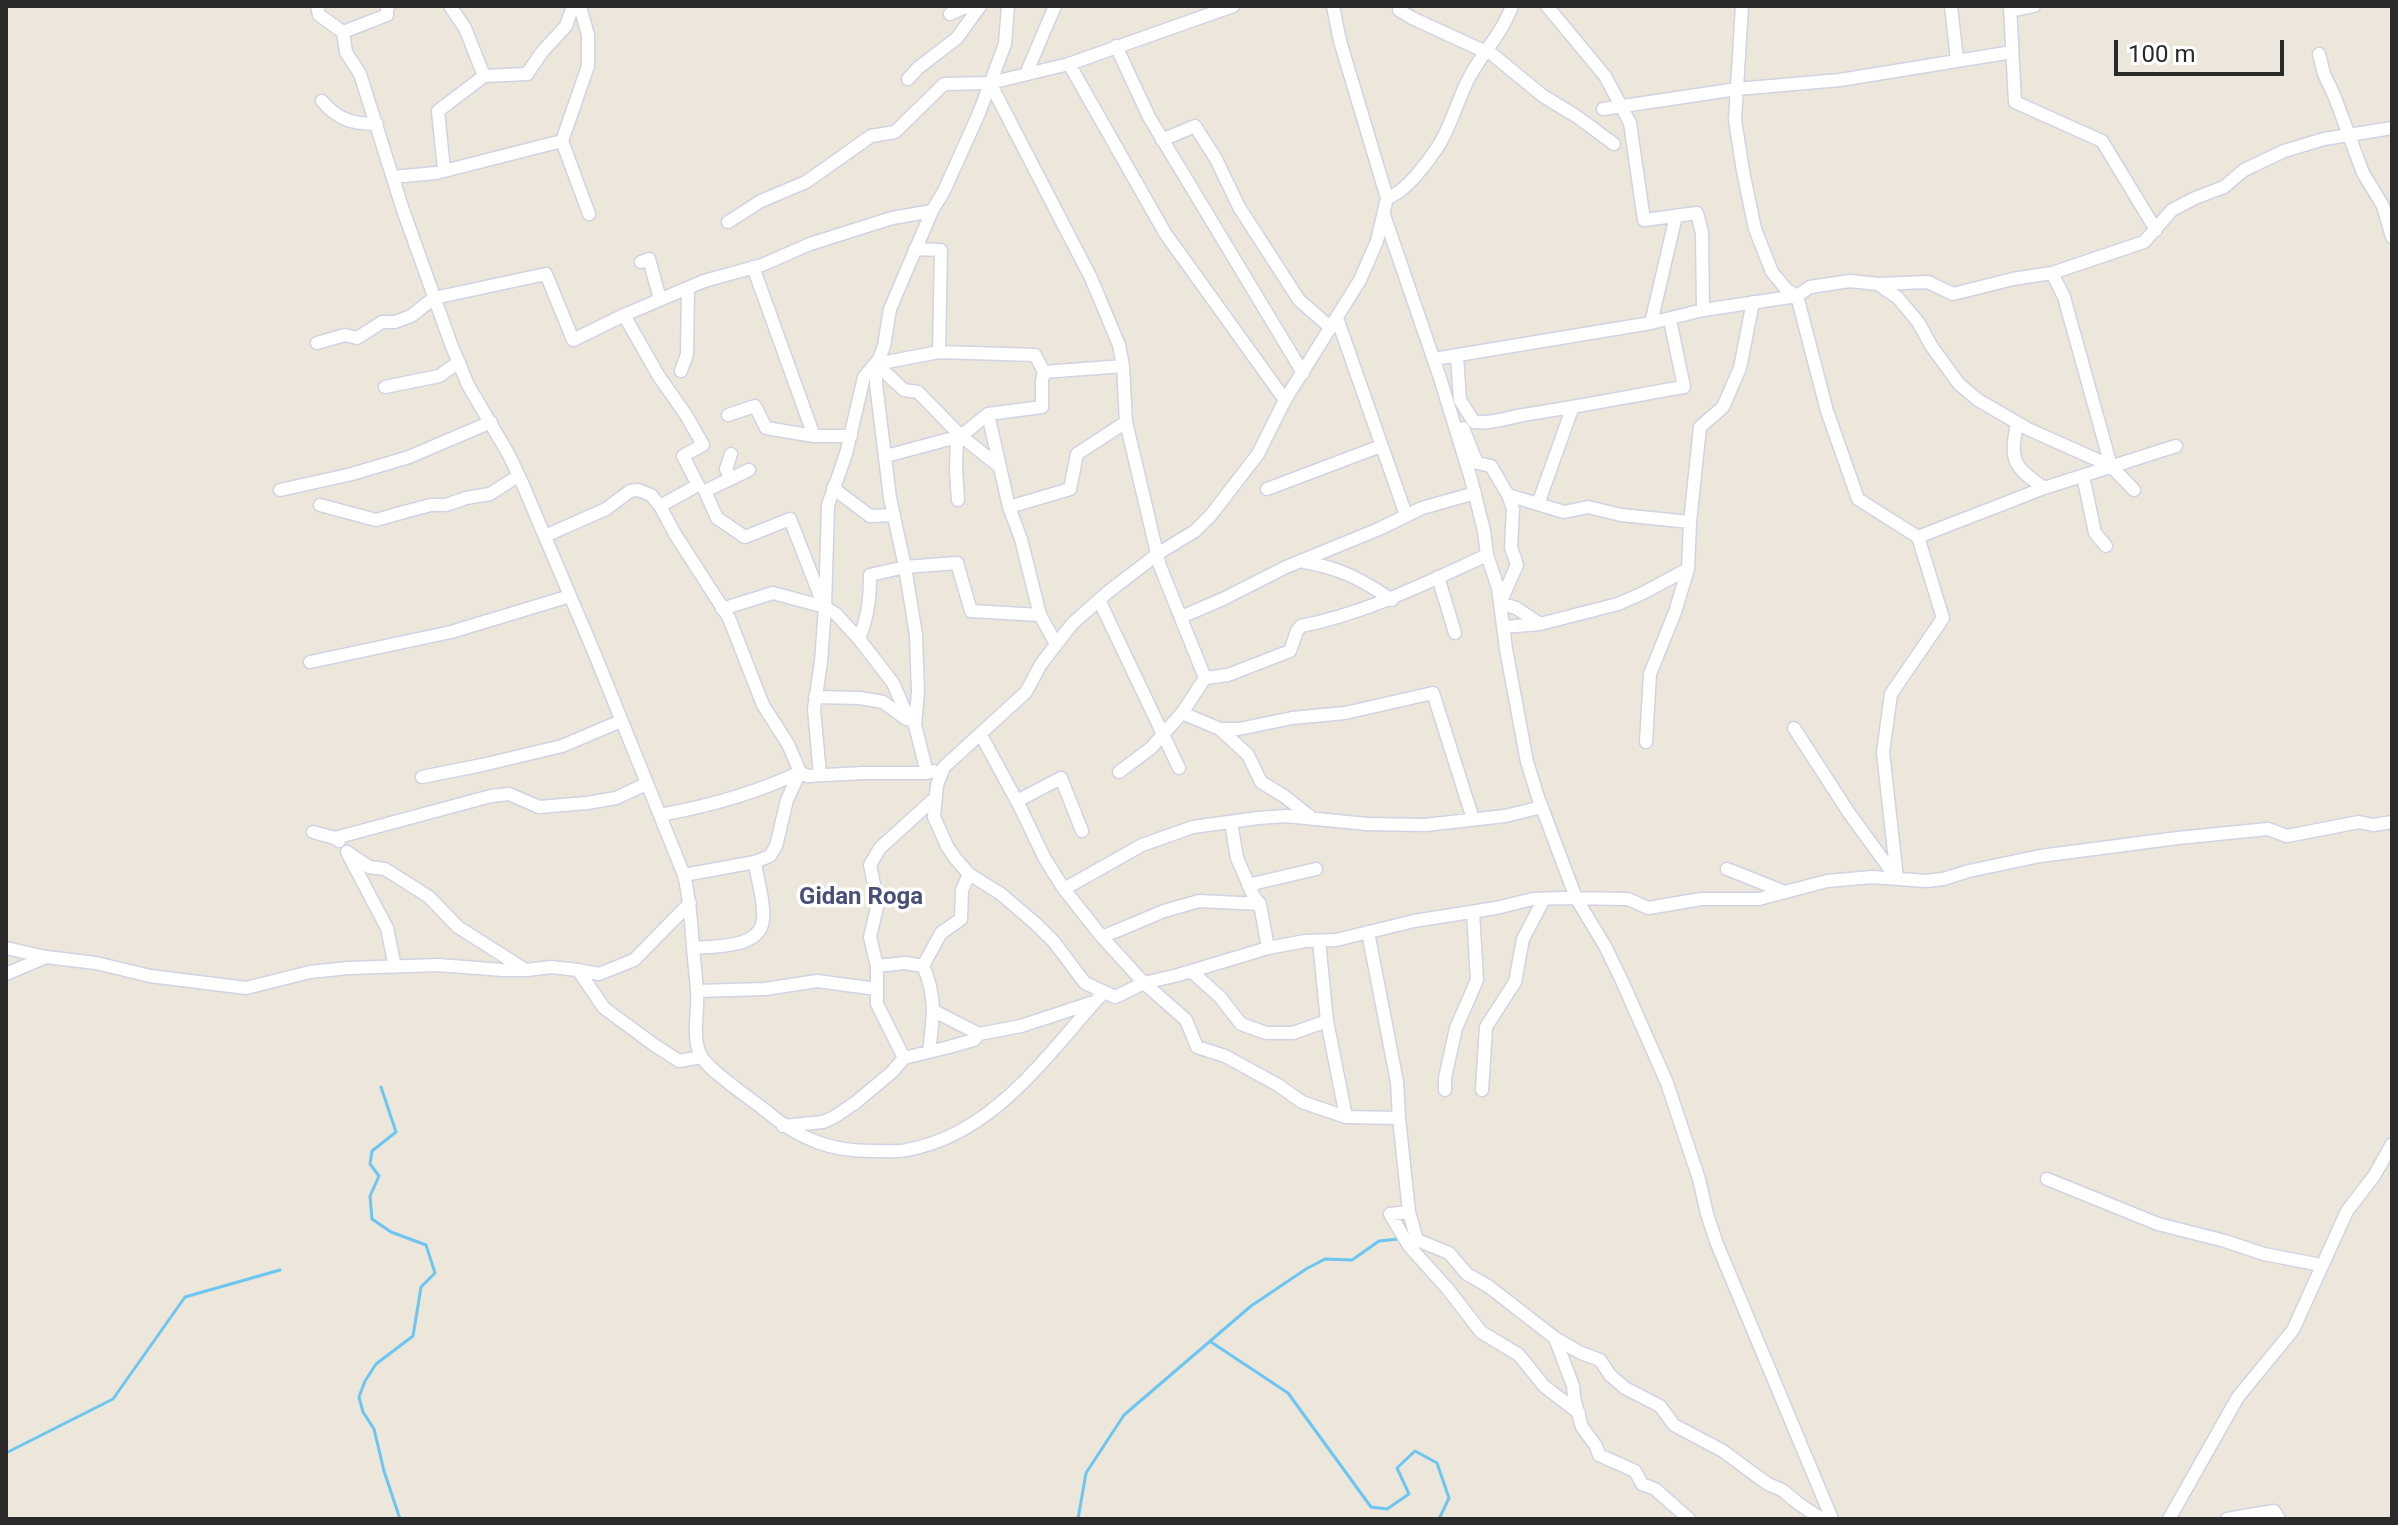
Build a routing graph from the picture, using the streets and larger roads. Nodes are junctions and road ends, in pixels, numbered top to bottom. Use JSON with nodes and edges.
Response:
{"nodes":[{"id":1,"x":317,"y":6,"type":"edge"},
{"id":2,"x":389,"y":6,"type":"edge"},
{"id":3,"x":450,"y":6,"type":"edge"},
{"id":4,"x":573,"y":6,"type":"edge"},
{"id":5,"x":580,"y":6,"type":"edge"},
{"id":6,"x":977,"y":6,"type":"edge"},
{"id":7,"x":1055,"y":6,"type":"edge"},
{"id":8,"x":1190,"y":6,"type":"edge"},
{"id":9,"x":1233,"y":6,"type":"edge"},
{"id":10,"x":1333,"y":6,"type":"edge"},
{"id":11,"x":1512,"y":6,"type":"edge"},
{"id":12,"x":1547,"y":6,"type":"edge"},
{"id":13,"x":1742,"y":6,"type":"edge"},
{"id":14,"x":1951,"y":6,"type":"edge"},
{"id":15,"x":2034,"y":6,"type":"edge"},
{"id":16,"x":1012,"y":7,"type":"edge"},
{"id":17,"x":2010,"y":8,"type":"edge"},
{"id":18,"x":1399,"y":10,"type":"dead end"},
{"id":19,"x":950,"y":14,"type":"dead end"},
{"id":20,"x":1195,"y":19,"type":"junction"},
{"id":21,"x":343,"y":32,"type":"junction"},
{"id":22,"x":1116,"y":46,"type":"junction"},
{"id":23,"x":1486,"y":51,"type":"junction"},
{"id":24,"x":2012,"y":52,"type":"junction"},
{"id":25,"x":2319,"y":54,"type":"dead end"},
{"id":26,"x":1957,"y":60,"type":"junction"},
{"id":27,"x":1069,"y":64,"type":"junction"},
{"id":28,"x":1026,"y":74,"type":"junction"},
{"id":29,"x":484,"y":76,"type":"junction"},
{"id":30,"x":908,"y":79,"type":"dead end"},
{"id":31,"x":990,"y":83,"type":"junction"},
{"id":32,"x":1737,"y":89,"type":"junction"},
{"id":33,"x":322,"y":101,"type":"dead end"},
{"id":34,"x":1603,"y":109,"type":"dead end"},
{"id":35,"x":377,"y":124,"type":"junction"},
{"id":36,"x":2392,"y":128,"type":"edge"},
{"id":37,"x":2349,"y":134,"type":"junction"},
{"id":38,"x":1162,"y":140,"type":"junction"},
{"id":39,"x":562,"y":141,"type":"junction"},
{"id":40,"x":1614,"y":144,"type":"dead end"},
{"id":41,"x":444,"y":170,"type":"junction"},
{"id":42,"x":393,"y":177,"type":"junction"},
{"id":43,"x":1387,"y":198,"type":"junction"},
{"id":44,"x":932,"y":211,"type":"junction"},
{"id":45,"x":1382,"y":212,"type":"junction"},
{"id":46,"x":589,"y":214,"type":"dead end"},
{"id":47,"x":1676,"y":216,"type":"junction"},
{"id":48,"x":728,"y":222,"type":"dead end"},
{"id":49,"x":2156,"y":230,"type":"junction"},
{"id":50,"x":2392,"y":237,"type":"edge"},
{"id":51,"x":915,"y":249,"type":"junction"},
{"id":52,"x":641,"y":262,"type":"dead end"},
{"id":53,"x":753,"y":267,"type":"junction"},
{"id":54,"x":2052,"y":273,"type":"junction"},
{"id":55,"x":1878,"y":284,"type":"junction"},
{"id":56,"x":688,"y":288,"type":"junction"},
{"id":57,"x":1797,"y":296,"type":"junction"},
{"id":58,"x":434,"y":298,"type":"junction"},
{"id":59,"x":660,"y":299,"type":"junction"},
{"id":60,"x":1753,"y":302,"type":"junction"},
{"id":61,"x":1703,"y":310,"type":"junction"},
{"id":62,"x":624,"y":315,"type":"junction"},
{"id":63,"x":1670,"y":320,"type":"junction"},
{"id":64,"x":1334,"y":323,"type":"junction"},
{"id":65,"x":1651,"y":323,"type":"junction"},
{"id":66,"x":317,"y":343,"type":"dead end"},
{"id":67,"x":939,"y":352,"type":"junction"},
{"id":68,"x":1457,"y":356,"type":"junction"},
{"id":69,"x":1434,"y":359,"type":"junction"},
{"id":70,"x":459,"y":362,"type":"junction"},
{"id":71,"x":876,"y":364,"type":"junction"},
{"id":72,"x":1123,"y":366,"type":"junction"},
{"id":73,"x":681,"y":371,"type":"dead end"},
{"id":74,"x":1044,"y":372,"type":"junction"},
{"id":75,"x":1303,"y":373,"type":"junction"},
{"id":76,"x":385,"y":387,"type":"dead end"},
{"id":77,"x":1285,"y":400,"type":"junction"},
{"id":78,"x":1460,"y":400,"type":"junction"},
{"id":79,"x":1572,"y":409,"type":"junction"},
{"id":80,"x":988,"y":414,"type":"junction"},
{"id":81,"x":728,"y":415,"type":"dead end"},
{"id":82,"x":491,"y":422,"type":"junction"},
{"id":83,"x":1126,"y":422,"type":"junction"},
{"id":84,"x":2017,"y":423,"type":"junction"},
{"id":85,"x":814,"y":436,"type":"junction"},
{"id":86,"x":851,"y":436,"type":"junction"},
{"id":87,"x":959,"y":437,"type":"junction"},
{"id":88,"x":1381,"y":446,"type":"junction"},
{"id":89,"x":2176,"y":446,"type":"dead end"},
{"id":90,"x":731,"y":454,"type":"dead end"},
{"id":91,"x":886,"y":456,"type":"junction"},
{"id":92,"x":2111,"y":466,"type":"junction"},
{"id":93,"x":1000,"y":467,"type":"junction"},
{"id":94,"x":749,"y":470,"type":"dead end"},
{"id":95,"x":518,"y":476,"type":"junction"},
{"id":96,"x":2083,"y":476,"type":"junction"},
{"id":97,"x":731,"y":479,"type":"junction"},
{"id":98,"x":702,"y":488,"type":"junction"},
{"id":99,"x":833,"y":488,"type":"junction"},
{"id":100,"x":2044,"y":488,"type":"junction"},
{"id":101,"x":1267,"y":489,"type":"dead end"},
{"id":102,"x":280,"y":490,"type":"dead end"},
{"id":103,"x":2134,"y":490,"type":"dead end"},
{"id":104,"x":1475,"y":493,"type":"junction"},
{"id":105,"x":1508,"y":495,"type":"junction"},
{"id":106,"x":958,"y":500,"type":"dead end"},
{"id":107,"x":1538,"y":504,"type":"junction"},
{"id":108,"x":320,"y":505,"type":"dead end"},
{"id":109,"x":660,"y":506,"type":"junction"},
{"id":110,"x":1009,"y":507,"type":"junction"},
{"id":111,"x":894,"y":515,"type":"junction"},
{"id":112,"x":1406,"y":515,"type":"junction"},
{"id":113,"x":1690,"y":522,"type":"junction"},
{"id":114,"x":545,"y":536,"type":"junction"},
{"id":115,"x":1918,"y":537,"type":"junction"},
{"id":116,"x":2106,"y":546,"type":"dead end"},
{"id":117,"x":1159,"y":553,"type":"junction"},
{"id":118,"x":1487,"y":555,"type":"junction"},
{"id":119,"x":1300,"y":562,"type":"junction"},
{"id":120,"x":905,"y":567,"type":"junction"},
{"id":121,"x":1688,"y":569,"type":"junction"},
{"id":122,"x":1438,"y":577,"type":"junction"},
{"id":123,"x":570,"y":596,"type":"junction"},
{"id":124,"x":1099,"y":600,"type":"junction"},
{"id":125,"x":1392,"y":600,"type":"junction"},
{"id":126,"x":1500,"y":603,"type":"junction"},
{"id":127,"x":825,"y":607,"type":"junction"},
{"id":128,"x":722,"y":609,"type":"junction"},
{"id":129,"x":1040,"y":615,"type":"junction"},
{"id":130,"x":1181,"y":617,"type":"junction"},
{"id":131,"x":865,"y":624,"type":"junction"},
{"id":132,"x":1540,"y":624,"type":"junction"},
{"id":133,"x":1503,"y":627,"type":"junction"},
{"id":134,"x":1455,"y":633,"type":"dead end"},
{"id":135,"x":859,"y":639,"type":"junction"},
{"id":136,"x":1056,"y":644,"type":"junction"},
{"id":137,"x":310,"y":662,"type":"dead end"},
{"id":138,"x":879,"y":664,"type":"junction"},
{"id":139,"x":1205,"y":678,"type":"junction"},
{"id":140,"x":815,"y":697,"type":"junction"},
{"id":141,"x":1182,"y":713,"type":"junction"},
{"id":142,"x":621,"y":721,"type":"junction"},
{"id":143,"x":915,"y":725,"type":"junction"},
{"id":144,"x":1794,"y":728,"type":"dead end"},
{"id":145,"x":1220,"y":729,"type":"junction"},
{"id":146,"x":1163,"y":734,"type":"junction"},
{"id":147,"x":981,"y":735,"type":"junction"},
{"id":148,"x":1646,"y":742,"type":"dead end"},
{"id":149,"x":944,"y":767,"type":"junction"},
{"id":150,"x":1179,"y":768,"type":"dead end"},
{"id":151,"x":800,"y":772,"type":"junction"},
{"id":152,"x":1119,"y":772,"type":"dead end"},
{"id":153,"x":927,"y":773,"type":"junction"},
{"id":154,"x":820,"y":775,"type":"junction"},
{"id":155,"x":422,"y":777,"type":"dead end"},
{"id":156,"x":646,"y":784,"type":"junction"},
{"id":157,"x":935,"y":798,"type":"junction"},
{"id":158,"x":1017,"y":801,"type":"junction"},
{"id":159,"x":1542,"y":807,"type":"junction"},
{"id":160,"x":660,"y":815,"type":"junction"},
{"id":161,"x":1473,"y":819,"type":"junction"},
{"id":162,"x":1315,"y":821,"type":"junction"},
{"id":163,"x":1231,"y":822,"type":"junction"},
{"id":164,"x":2392,"y":822,"type":"edge"},
{"id":165,"x":1082,"y":831,"type":"dead end"},
{"id":166,"x":313,"y":832,"type":"dead end"},
{"id":167,"x":335,"y":838,"type":"junction"},
{"id":168,"x":347,"y":852,"type":"junction"},
{"id":169,"x":755,"y":862,"type":"junction"},
{"id":170,"x":1316,"y":869,"type":"dead end"},
{"id":171,"x":1727,"y":869,"type":"dead end"},
{"id":172,"x":969,"y":874,"type":"junction"},
{"id":173,"x":684,"y":875,"type":"junction"},
{"id":174,"x":1897,"y":878,"type":"junction"},
{"id":175,"x":1248,"y":885,"type":"junction"},
{"id":176,"x":1064,"y":889,"type":"junction"},
{"id":177,"x":1785,"y":892,"type":"junction"},
{"id":178,"x":1576,"y":898,"type":"junction"},
{"id":179,"x":1544,"y":899,"type":"junction"},
{"id":180,"x":690,"y":903,"type":"junction"},
{"id":181,"x":1260,"y":904,"type":"junction"},
{"id":182,"x":1473,"y":912,"type":"junction"},
{"id":183,"x":1368,"y":932,"type":"junction"},
{"id":184,"x":1102,"y":937,"type":"junction"},
{"id":185,"x":1319,"y":941,"type":"junction"},
{"id":186,"x":6,"y":948,"type":"edge"},
{"id":187,"x":693,"y":948,"type":"junction"},
{"id":188,"x":1268,"y":948,"type":"junction"},
{"id":189,"x":46,"y":957,"type":"junction"},
{"id":190,"x":877,"y":966,"type":"junction"},
{"id":191,"x":923,"y":966,"type":"junction"},
{"id":192,"x":395,"y":967,"type":"junction"},
{"id":193,"x":527,"y":970,"type":"junction"},
{"id":194,"x":578,"y":970,"type":"junction"},
{"id":195,"x":1191,"y":971,"type":"junction"},
{"id":196,"x":6,"y":974,"type":"edge"},
{"id":197,"x":1144,"y":983,"type":"junction"},
{"id":198,"x":877,"y":989,"type":"junction"},
{"id":199,"x":697,"y":991,"type":"junction"},
{"id":200,"x":1098,"y":997,"type":"junction"},
{"id":201,"x":934,"y":1011,"type":"junction"},
{"id":202,"x":1327,"y":1021,"type":"junction"},
{"id":203,"x":979,"y":1034,"type":"junction"},
{"id":204,"x":929,"y":1052,"type":"junction"},
{"id":205,"x":701,"y":1057,"type":"junction"},
{"id":206,"x":904,"y":1058,"type":"junction"},
{"id":207,"x":1445,"y":1090,"type":"dead end"},
{"id":208,"x":1482,"y":1090,"type":"dead end"},
{"id":209,"x":1346,"y":1117,"type":"junction"},
{"id":210,"x":1399,"y":1118,"type":"junction"},
{"id":211,"x":783,"y":1126,"type":"junction"},
{"id":212,"x":2392,"y":1144,"type":"edge"},
{"id":213,"x":2047,"y":1179,"type":"dead end"},
{"id":214,"x":1409,"y":1212,"type":"junction"},
{"id":215,"x":2321,"y":1265,"type":"junction"},
{"id":216,"x":1555,"y":1338,"type":"junction"},
{"id":217,"x":1579,"y":1413,"type":"junction"},
{"id":218,"x":1689,"y":1519,"type":"edge"},
{"id":219,"x":1822,"y":1519,"type":"edge"},
{"id":220,"x":1832,"y":1519,"type":"edge"},
{"id":221,"x":2169,"y":1519,"type":"edge"},
{"id":222,"x":2227,"y":1519,"type":"edge"},
{"id":223,"x":2279,"y":1519,"type":"edge"}],
"edges":[{"from":1,"to":21,"type":"street"},
{"from":2,"to":21,"type":"street"},
{"from":3,"to":29,"type":"street"},
{"from":4,"to":29,"type":"street"},
{"from":5,"to":39,"type":"street"},
{"from":6,"to":19,"type":"street"},
{"from":6,"to":30,"type":"street"},
{"from":7,"to":28,"type":"street"},
{"from":8,"to":20,"type":"street"},
{"from":9,"to":20,"type":"street"},
{"from":10,"to":43,"type":"street"},
{"from":11,"to":23,"type":"street"},
{"from":12,"to":47,"type":"street"},
{"from":13,"to":32,"type":"street"},
{"from":14,"to":26,"type":"street"},
{"from":15,"to":17,"type":"street"},
{"from":16,"to":31,"type":"street"},
{"from":17,"to":24,"type":"street"},
{"from":18,"to":23,"type":"street"},
{"from":20,"to":22,"type":"street"},
{"from":21,"to":35,"type":"street"},
{"from":22,"to":27,"type":"street"},
{"from":22,"to":38,"type":"street"},
{"from":23,"to":40,"type":"street"},
{"from":23,"to":43,"type":"street"},
{"from":24,"to":26,"type":"street"},
{"from":24,"to":49,"type":"street"},
{"from":25,"to":37,"type":"street"},
{"from":26,"to":32,"type":"street"},
{"from":27,"to":28,"type":"street"},
{"from":27,"to":77,"type":"street"},
{"from":28,"to":31,"type":"street"},
{"from":29,"to":41,"type":"street"},
{"from":31,"to":44,"type":"street"},
{"from":31,"to":48,"type":"street"},
{"from":31,"to":72,"type":"street"},
{"from":32,"to":34,"type":"street"},
{"from":32,"to":57,"type":"street"},
{"from":33,"to":35,"type":"street"},
{"from":35,"to":42,"type":"street"},
{"from":36,"to":37,"type":"street"},
{"from":37,"to":49,"type":"street"},
{"from":37,"to":50,"type":"street"},
{"from":38,"to":64,"type":"street"},
{"from":38,"to":75,"type":"street"},
{"from":39,"to":41,"type":"street"},
{"from":39,"to":46,"type":"street"},
{"from":41,"to":42,"type":"street"},
{"from":42,"to":58,"type":"street"},
{"from":43,"to":45,"type":"street"},
{"from":44,"to":51,"type":"street"},
{"from":44,"to":53,"type":"street"},
{"from":45,"to":64,"type":"street"},
{"from":45,"to":69,"type":"street"},
{"from":47,"to":61,"type":"street"},
{"from":47,"to":65,"type":"street"},
{"from":49,"to":54,"type":"street"},
{"from":51,"to":67,"type":"street"},
{"from":51,"to":71,"type":"street"},
{"from":52,"to":59,"type":"street"},
{"from":53,"to":56,"type":"street"},
{"from":53,"to":85,"type":"street"},
{"from":54,"to":55,"type":"street"},
{"from":54,"to":92,"type":"street"},
{"from":55,"to":57,"type":"street"},
{"from":55,"to":84,"type":"street"},
{"from":56,"to":59,"type":"street"},
{"from":56,"to":73,"type":"street"},
{"from":57,"to":60,"type":"street"},
{"from":57,"to":115,"type":"street"},
{"from":58,"to":62,"type":"street"},
{"from":58,"to":66,"type":"street"},
{"from":58,"to":70,"type":"street"},
{"from":59,"to":62,"type":"street"},
{"from":60,"to":61,"type":"street"},
{"from":60,"to":113,"type":"street"},
{"from":61,"to":63,"type":"street"},
{"from":62,"to":98,"type":"street"},
{"from":63,"to":65,"type":"street"},
{"from":63,"to":79,"type":"street"},
{"from":64,"to":75,"type":"street"},
{"from":64,"to":88,"type":"street"},
{"from":65,"to":68,"type":"street"},
{"from":67,"to":71,"type":"street"},
{"from":67,"to":74,"type":"street"},
{"from":68,"to":69,"type":"street"},
{"from":68,"to":78,"type":"street"},
{"from":69,"to":104,"type":"street"},
{"from":70,"to":76,"type":"street"},
{"from":70,"to":82,"type":"street"},
{"from":71,"to":86,"type":"street"},
{"from":71,"to":87,"type":"street"},
{"from":71,"to":91,"type":"street"},
{"from":72,"to":74,"type":"street"},
{"from":72,"to":83,"type":"street"},
{"from":74,"to":80,"type":"street"},
{"from":75,"to":77,"type":"street"},
{"from":77,"to":117,"type":"street"},
{"from":78,"to":79,"type":"street"},
{"from":78,"to":105,"type":"street"},
{"from":79,"to":107,"type":"street"},
{"from":80,"to":87,"type":"street"},
{"from":80,"to":93,"type":"street"},
{"from":81,"to":85,"type":"street"},
{"from":82,"to":95,"type":"street"},
{"from":82,"to":102,"type":"street"},
{"from":83,"to":110,"type":"street"},
{"from":83,"to":117,"type":"street"},
{"from":84,"to":92,"type":"street"},
{"from":84,"to":100,"type":"street"},
{"from":85,"to":86,"type":"street"},
{"from":86,"to":99,"type":"street"},
{"from":87,"to":91,"type":"street"},
{"from":87,"to":93,"type":"street"},
{"from":87,"to":106,"type":"street"},
{"from":88,"to":101,"type":"street"},
{"from":88,"to":112,"type":"street"},
{"from":89,"to":92,"type":"street"},
{"from":90,"to":97,"type":"street"},
{"from":91,"to":111,"type":"street"},
{"from":92,"to":96,"type":"street"},
{"from":92,"to":103,"type":"street"},
{"from":93,"to":110,"type":"street"},
{"from":94,"to":97,"type":"street"},
{"from":95,"to":108,"type":"street"},
{"from":95,"to":114,"type":"street"},
{"from":96,"to":100,"type":"street"},
{"from":96,"to":116,"type":"street"},
{"from":97,"to":98,"type":"street"},
{"from":98,"to":109,"type":"street"},
{"from":98,"to":127,"type":"street"},
{"from":99,"to":111,"type":"street"},
{"from":99,"to":127,"type":"street"},
{"from":100,"to":115,"type":"street"},
{"from":104,"to":112,"type":"street"},
{"from":104,"to":118,"type":"street"},
{"from":105,"to":107,"type":"street"},
{"from":105,"to":126,"type":"street"},
{"from":107,"to":113,"type":"street"},
{"from":109,"to":114,"type":"street"},
{"from":109,"to":128,"type":"street"},
{"from":110,"to":129,"type":"street"},
{"from":111,"to":120,"type":"street"},
{"from":112,"to":119,"type":"street"},
{"from":113,"to":121,"type":"street"},
{"from":114,"to":123,"type":"street"},
{"from":115,"to":174,"type":"street"},
{"from":117,"to":124,"type":"street"},
{"from":117,"to":130,"type":"street"},
{"from":118,"to":122,"type":"street"},
{"from":118,"to":126,"type":"street"},
{"from":119,"to":125,"type":"street"},
{"from":119,"to":130,"type":"street"},
{"from":120,"to":129,"type":"street"},
{"from":120,"to":131,"type":"street"},
{"from":120,"to":143,"type":"street"},
{"from":121,"to":132,"type":"street"},
{"from":121,"to":148,"type":"street"},
{"from":122,"to":125,"type":"street"},
{"from":122,"to":134,"type":"street"},
{"from":123,"to":137,"type":"street"},
{"from":123,"to":142,"type":"street"},
{"from":124,"to":136,"type":"street"},
{"from":124,"to":146,"type":"street"},
{"from":125,"to":139,"type":"street"},
{"from":126,"to":132,"type":"street"},
{"from":126,"to":133,"type":"street"},
{"from":127,"to":128,"type":"street"},
{"from":127,"to":135,"type":"street"},
{"from":127,"to":140,"type":"street"},
{"from":128,"to":151,"type":"street"},
{"from":129,"to":136,"type":"street"},
{"from":130,"to":139,"type":"street"},
{"from":131,"to":135,"type":"street"},
{"from":131,"to":138,"type":"street"},
{"from":132,"to":133,"type":"street"},
{"from":133,"to":159,"type":"street"},
{"from":135,"to":138,"type":"street"},
{"from":136,"to":147,"type":"street"},
{"from":138,"to":143,"type":"street"},
{"from":139,"to":141,"type":"street"},
{"from":140,"to":143,"type":"street"},
{"from":140,"to":154,"type":"street"},
{"from":141,"to":145,"type":"street"},
{"from":141,"to":146,"type":"street"},
{"from":142,"to":155,"type":"street"},
{"from":142,"to":156,"type":"street"},
{"from":143,"to":153,"type":"street"},
{"from":144,"to":174,"type":"street"},
{"from":145,"to":161,"type":"street"},
{"from":145,"to":162,"type":"street"},
{"from":146,"to":150,"type":"street"},
{"from":146,"to":152,"type":"street"},
{"from":147,"to":149,"type":"street"},
{"from":147,"to":158,"type":"street"},
{"from":149,"to":153,"type":"street"},
{"from":149,"to":157,"type":"street"},
{"from":151,"to":154,"type":"street"},
{"from":151,"to":160,"type":"street"},
{"from":151,"to":169,"type":"street"},
{"from":153,"to":154,"type":"street"},
{"from":156,"to":160,"type":"street"},
{"from":156,"to":167,"type":"street"},
{"from":157,"to":172,"type":"street"},
{"from":157,"to":190,"type":"street"},
{"from":158,"to":165,"type":"street"},
{"from":158,"to":176,"type":"street"},
{"from":159,"to":161,"type":"street"},
{"from":159,"to":178,"type":"street"},
{"from":160,"to":173,"type":"street"},
{"from":161,"to":162,"type":"street"},
{"from":162,"to":163,"type":"street"},
{"from":163,"to":175,"type":"street"},
{"from":163,"to":176,"type":"street"},
{"from":164,"to":174,"type":"street"},
{"from":166,"to":167,"type":"street"},
{"from":167,"to":168,"type":"street"},
{"from":168,"to":192,"type":"street"},
{"from":168,"to":193,"type":"street"},
{"from":169,"to":173,"type":"street"},
{"from":169,"to":187,"type":"street"},
{"from":170,"to":175,"type":"street"},
{"from":171,"to":177,"type":"street"},
{"from":172,"to":191,"type":"street"},
{"from":172,"to":200,"type":"street"},
{"from":173,"to":180,"type":"street"},
{"from":174,"to":177,"type":"street"},
{"from":175,"to":181,"type":"street"},
{"from":176,"to":184,"type":"street"},
{"from":177,"to":178,"type":"street"},
{"from":178,"to":179,"type":"street"},
{"from":178,"to":220,"type":"street"},
{"from":179,"to":182,"type":"street"},
{"from":179,"to":208,"type":"street"},
{"from":180,"to":187,"type":"street"},
{"from":180,"to":194,"type":"street"},
{"from":181,"to":184,"type":"street"},
{"from":181,"to":188,"type":"street"},
{"from":182,"to":183,"type":"street"},
{"from":182,"to":207,"type":"street"},
{"from":183,"to":185,"type":"street"},
{"from":183,"to":210,"type":"street"},
{"from":184,"to":197,"type":"street"},
{"from":185,"to":188,"type":"street"},
{"from":185,"to":202,"type":"street"},
{"from":186,"to":189,"type":"street"},
{"from":187,"to":199,"type":"street"},
{"from":188,"to":195,"type":"street"},
{"from":189,"to":192,"type":"street"},
{"from":189,"to":196,"type":"street"},
{"from":190,"to":191,"type":"street"},
{"from":190,"to":198,"type":"street"},
{"from":191,"to":201,"type":"street"},
{"from":192,"to":193,"type":"street"},
{"from":193,"to":194,"type":"street"},
{"from":194,"to":205,"type":"street"},
{"from":195,"to":197,"type":"street"},
{"from":195,"to":202,"type":"street"},
{"from":197,"to":200,"type":"street"},
{"from":197,"to":209,"type":"street"},
{"from":198,"to":199,"type":"street"},
{"from":198,"to":206,"type":"street"},
{"from":199,"to":205,"type":"street"},
{"from":200,"to":203,"type":"street"},
{"from":200,"to":211,"type":"street"},
{"from":201,"to":203,"type":"street"},
{"from":201,"to":204,"type":"street"},
{"from":202,"to":209,"type":"street"},
{"from":203,"to":204,"type":"street"},
{"from":204,"to":206,"type":"street"},
{"from":205,"to":211,"type":"street"},
{"from":206,"to":211,"type":"street"},
{"from":209,"to":210,"type":"street"},
{"from":210,"to":214,"type":"street"},
{"from":212,"to":215,"type":"street"},
{"from":213,"to":215,"type":"street"},
{"from":214,"to":216,"type":"street"},
{"from":214,"to":217,"type":"street"},
{"from":215,"to":221,"type":"street"},
{"from":216,"to":217,"type":"street"},
{"from":216,"to":219,"type":"street"},
{"from":217,"to":218,"type":"street"},
{"from":222,"to":223,"type":"street"}]}
